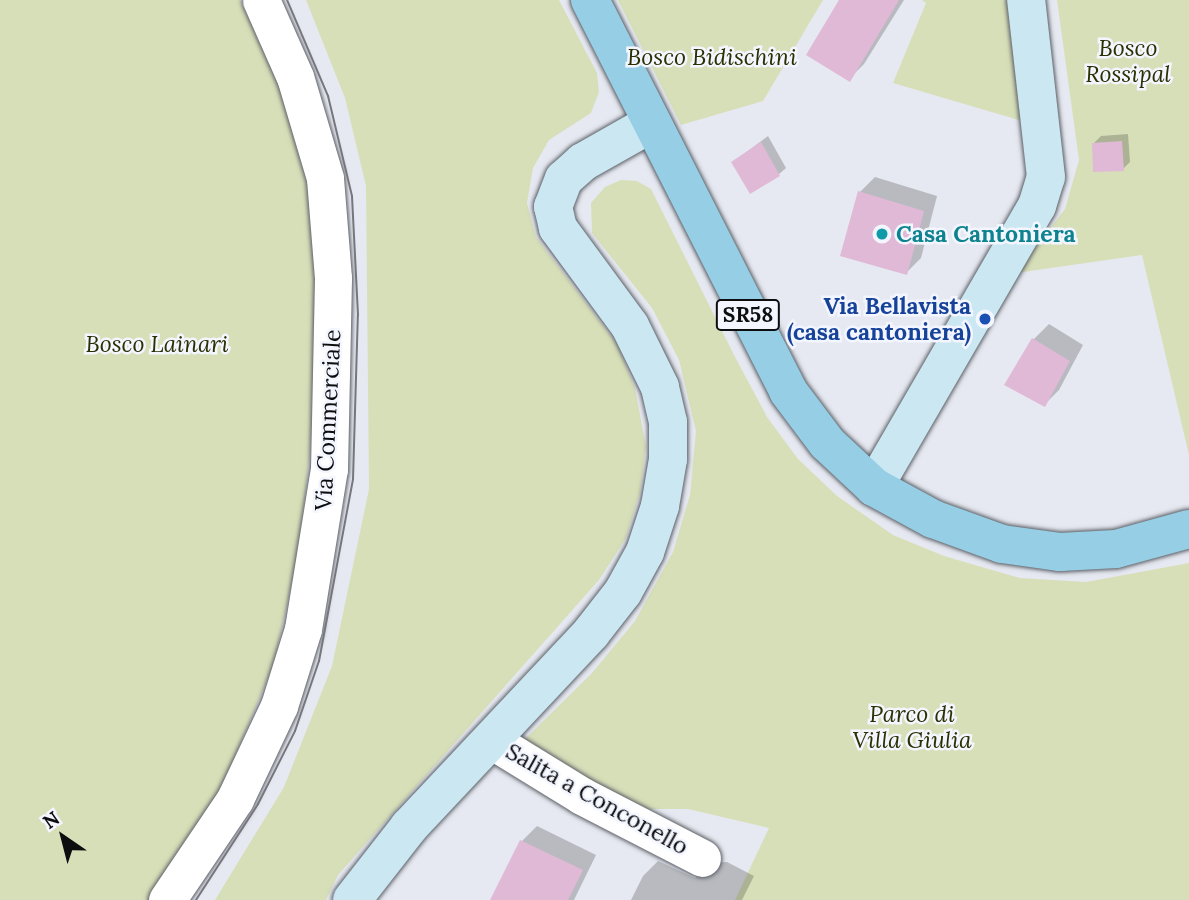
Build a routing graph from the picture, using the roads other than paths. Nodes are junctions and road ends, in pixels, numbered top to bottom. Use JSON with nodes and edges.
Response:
{"nodes":[{"id":1,"x":261,"y":0,"type":"edge"},
{"id":2,"x":590,"y":0,"type":"edge"},
{"id":3,"x":1026,"y":0,"type":"edge"},
{"id":4,"x":652,"y":123,"type":"junction"},
{"id":5,"x":874,"y":487,"type":"junction"},
{"id":6,"x":1189,"y":529,"type":"edge"},
{"id":7,"x":491,"y":740,"type":"junction"},
{"id":8,"x":702,"y":858,"type":"dead end"},
{"id":9,"x":167,"y":900,"type":"edge"},
{"id":10,"x":352,"y":900,"type":"edge"}],
"edges":[{"from":1,"to":9,"type":"street","name":"Via Commerciale"},
{"from":2,"to":4,"type":"main road","number":"SR58"},
{"from":3,"to":5,"type":"main road"},
{"from":4,"to":5,"type":"main road","number":"SR58"},
{"from":4,"to":7,"type":"main road","name":"Salita a Conconello"},
{"from":5,"to":6,"type":"main road","number":"SR58"},
{"from":7,"to":8,"type":"street","name":"Salita a Conconello"},
{"from":7,"to":10,"type":"main road","name":"Salita a Conconello"}]}
